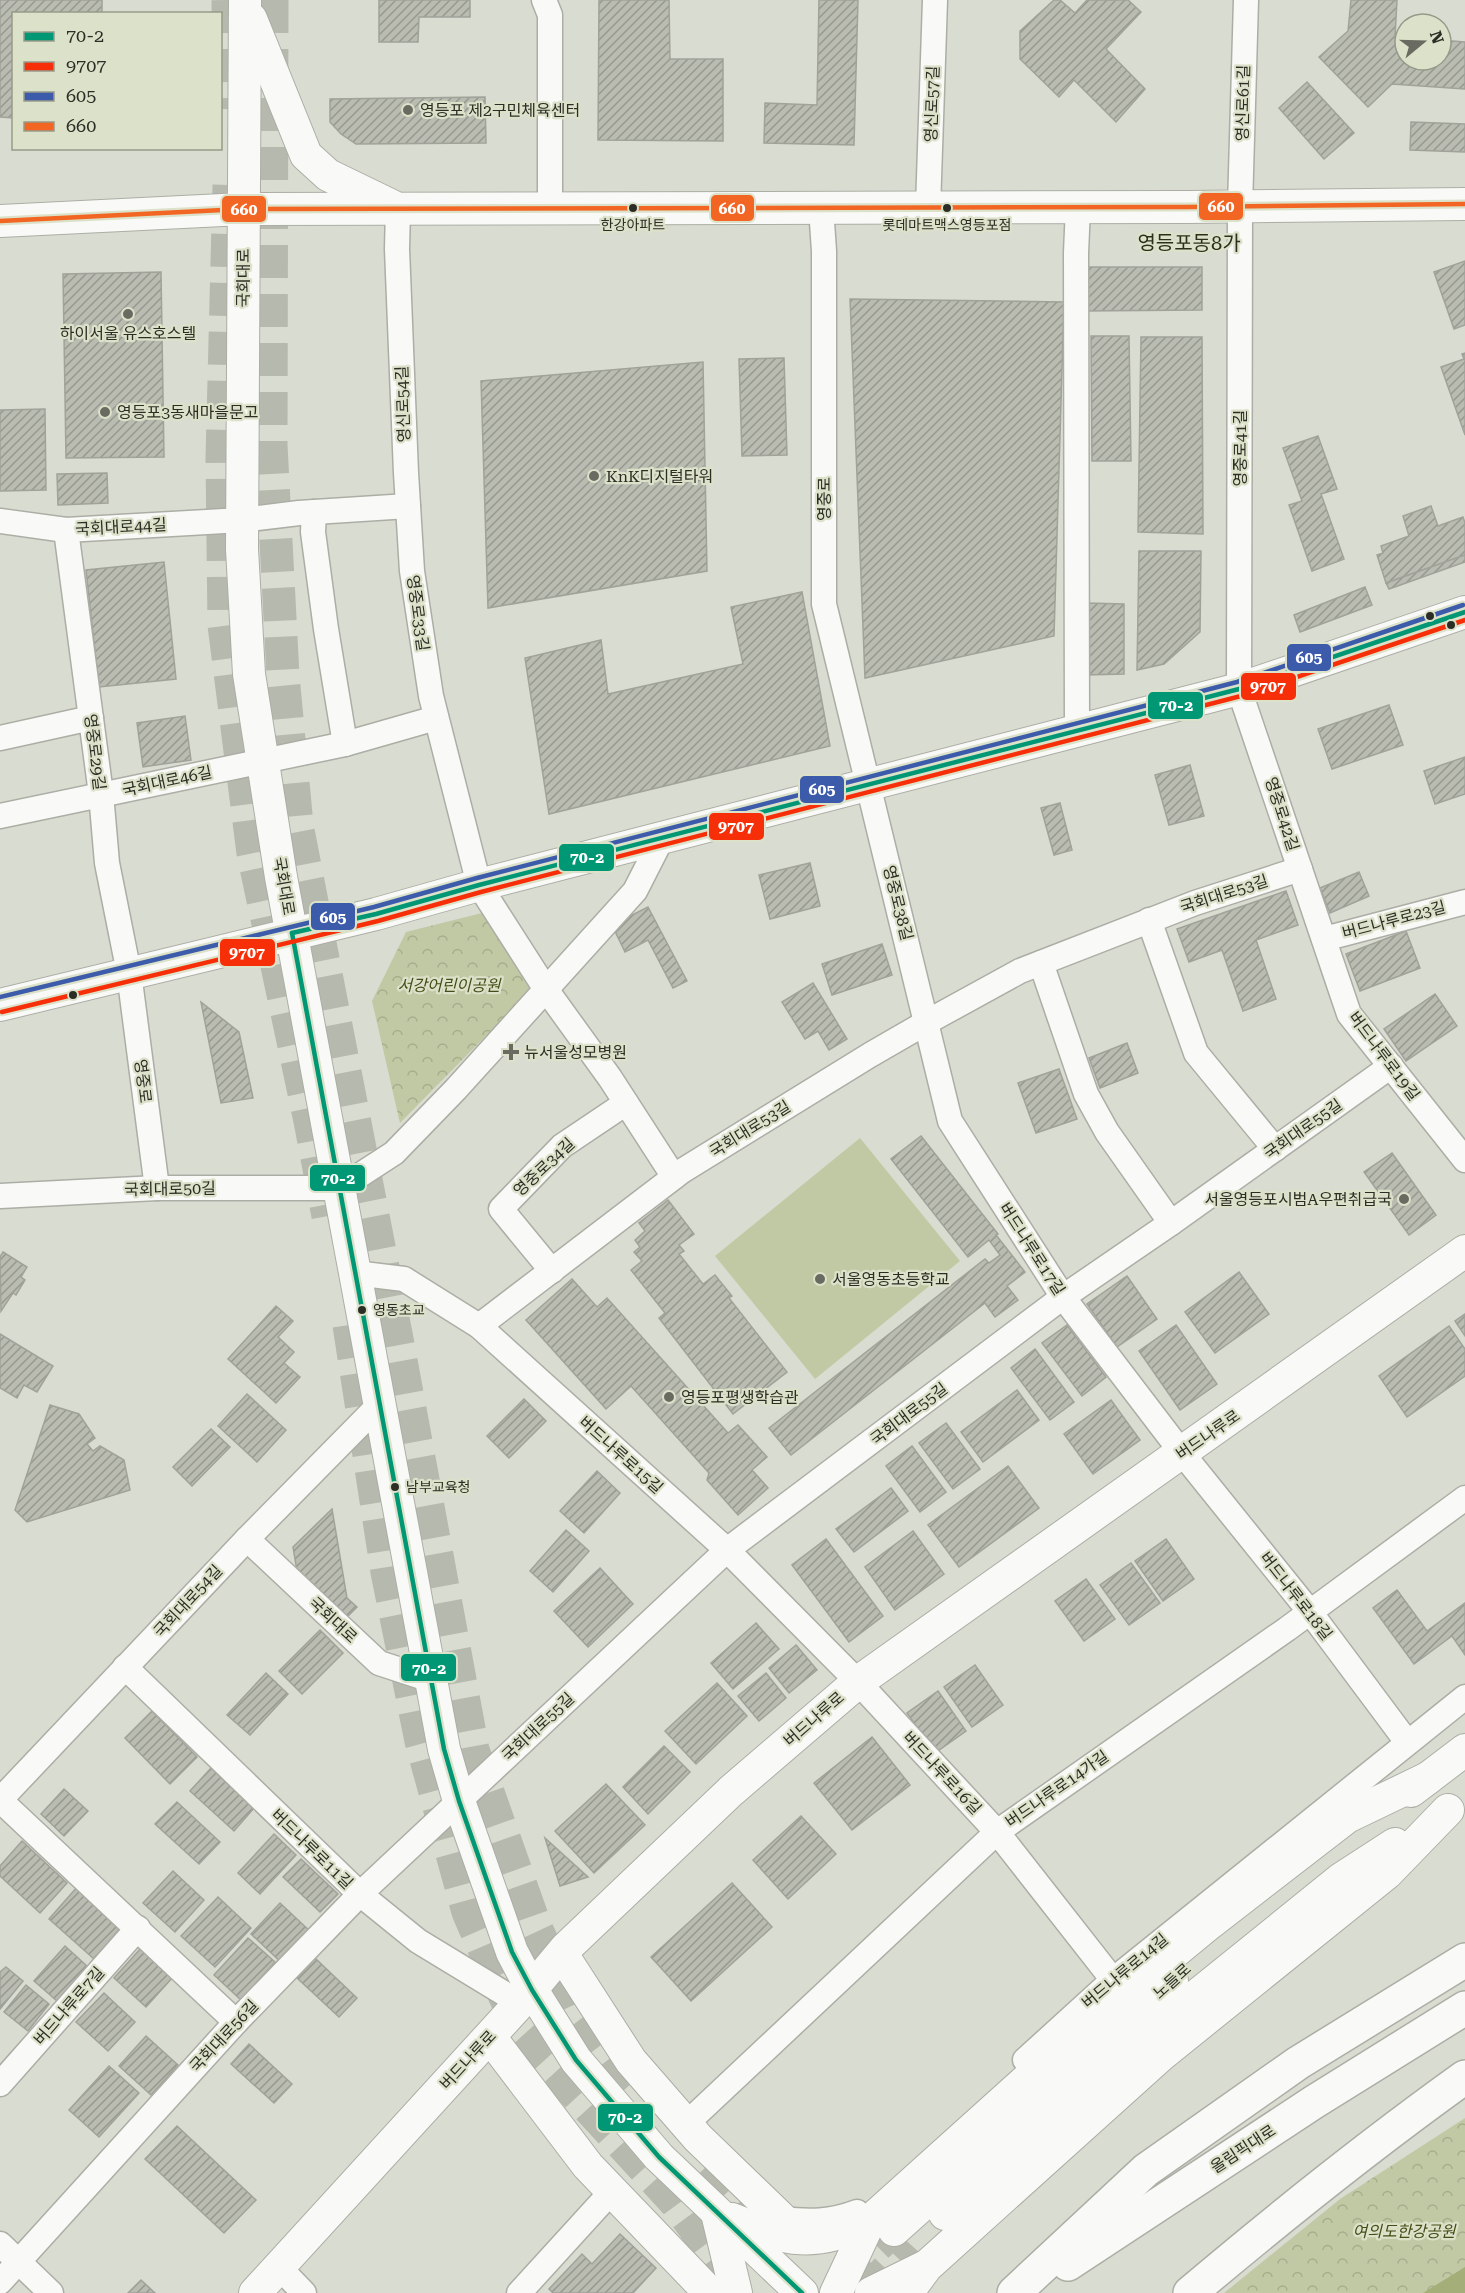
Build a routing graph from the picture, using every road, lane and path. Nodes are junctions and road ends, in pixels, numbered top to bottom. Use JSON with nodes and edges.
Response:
{"nodes":[{"id":1,"x":935,"y":0,"type":"edge"},
{"id":2,"x":1246,"y":0,"type":"edge"},
{"id":3,"x":245,"y":3,"type":"edge"},
{"id":4,"x":547,"y":8,"type":"edge"},
{"id":5,"x":1465,"y":204,"type":"edge"},
{"id":6,"x":928,"y":207,"type":"junction"},
{"id":7,"x":1078,"y":207,"type":"junction"},
{"id":8,"x":1240,"y":207,"type":"junction"},
{"id":9,"x":550,"y":208,"type":"junction"},
{"id":10,"x":821,"y":208,"type":"junction"},
{"id":11,"x":243,"y":209,"type":"junction"},
{"id":12,"x":398,"y":209,"type":"junction"},
{"id":13,"x":0,"y":221,"type":"edge"},
{"id":14,"x":408,"y":506,"type":"junction"},
{"id":15,"x":314,"y":512,"type":"junction"},
{"id":16,"x":242,"y":520,"type":"junction"},
{"id":17,"x":0,"y":521,"type":"edge"},
{"id":18,"x":66,"y":530,"type":"junction"},
{"id":19,"x":1465,"y":612,"type":"edge"},
{"id":20,"x":1239,"y":689,"type":"junction"},
{"id":21,"x":91,"y":718,"type":"junction"},
{"id":22,"x":436,"y":718,"type":"junction"},
{"id":23,"x":1077,"y":731,"type":"junction"},
{"id":24,"x":0,"y":738,"type":"edge"},
{"id":25,"x":345,"y":744,"type":"junction"},
{"id":26,"x":264,"y":761,"type":"junction"},
{"id":27,"x":869,"y":784,"type":"junction"},
{"id":28,"x":101,"y":794,"type":"junction"},
{"id":29,"x":0,"y":816,"type":"edge"},
{"id":30,"x":662,"y":838,"type":"junction"},
{"id":31,"x":1300,"y":869,"type":"junction"},
{"id":32,"x":479,"y":885,"type":"junction"},
{"id":33,"x":1465,"y":902,"type":"edge"},
{"id":34,"x":1149,"y":920,"type":"junction"},
{"id":35,"x":292,"y":933,"type":"junction"},
{"id":36,"x":1324,"y":939,"type":"junction"},
{"id":37,"x":1041,"y":963,"type":"junction"},
{"id":38,"x":129,"y":973,"type":"junction"},
{"id":39,"x":545,"y":988,"type":"junction"},
{"id":40,"x":0,"y":1005,"type":"edge"},
{"id":41,"x":927,"y":1022,"type":"junction"},
{"id":42,"x":1391,"y":1066,"type":"junction"},
{"id":43,"x":626,"y":1103,"type":"junction"},
{"id":44,"x":1275,"y":1149,"type":"junction"},
{"id":45,"x":1465,"y":1160,"type":"edge"},
{"id":46,"x":674,"y":1178,"type":"junction"},
{"id":47,"x":157,"y":1188,"type":"junction"},
{"id":48,"x":340,"y":1188,"type":"junction"},
{"id":49,"x":0,"y":1196,"type":"edge"},
{"id":50,"x":1171,"y":1223,"type":"junction"},
{"id":51,"x":1465,"y":1251,"type":"edge"},
{"id":52,"x":552,"y":1271,"type":"junction"},
{"id":53,"x":355,"y":1273,"type":"junction"},
{"id":54,"x":1063,"y":1297,"type":"junction"},
{"id":55,"x":479,"y":1326,"type":"junction"},
{"id":56,"x":380,"y":1404,"type":"junction"},
{"id":57,"x":1182,"y":1453,"type":"junction"},
{"id":58,"x":1465,"y":1497,"type":"edge"},
{"id":59,"x":247,"y":1539,"type":"junction"},
{"id":60,"x":727,"y":1550,"type":"junction"},
{"id":61,"x":1310,"y":1612,"type":"junction"},
{"id":62,"x":125,"y":1668,"type":"junction"},
{"id":63,"x":431,"y":1680,"type":"junction"},
{"id":64,"x":858,"y":1682,"type":"junction"},
{"id":65,"x":1465,"y":1697,"type":"edge"},
{"id":66,"x":1407,"y":1742,"type":"junction"},
{"id":67,"x":1465,"y":1750,"type":"edge"},
{"id":68,"x":459,"y":1801,"type":"junction"},
{"id":69,"x":1457,"y":1804,"type":"edge"},
{"id":70,"x":997,"y":1832,"type":"junction"},
{"id":71,"x":360,"y":1894,"type":"junction"},
{"id":72,"x":138,"y":1928,"type":"junction"},
{"id":73,"x":562,"y":1954,"type":"junction"},
{"id":74,"x":1465,"y":1960,"type":"edge"},
{"id":75,"x":1113,"y":1980,"type":"junction"},
{"id":76,"x":526,"y":1996,"type":"junction"},
{"id":77,"x":1465,"y":2008,"type":"edge"},
{"id":78,"x":236,"y":2022,"type":"junction"},
{"id":79,"x":490,"y":2037,"type":"junction"},
{"id":80,"x":1465,"y":2077,"type":"edge"},
{"id":81,"x":0,"y":2084,"type":"edge"},
{"id":82,"x":686,"y":2125,"type":"junction"},
{"id":83,"x":612,"y":2191,"type":"junction"},
{"id":84,"x":717,"y":2213,"type":"junction"},
{"id":85,"x":784,"y":2224,"type":"joint"},
{"id":86,"x":900,"y":2240,"type":"junction"},
{"id":87,"x":0,"y":2244,"type":"edge"},
{"id":88,"x":18,"y":2262,"type":"junction"},
{"id":89,"x":279,"y":2267,"type":"junction"},
{"id":90,"x":0,"y":2282,"type":"edge"},
{"id":91,"x":51,"y":2293,"type":"edge"},
{"id":92,"x":255,"y":2293,"type":"edge"},
{"id":93,"x":304,"y":2293,"type":"edge"},
{"id":94,"x":519,"y":2293,"type":"edge"},
{"id":95,"x":710,"y":2293,"type":"edge"},
{"id":96,"x":736,"y":2293,"type":"edge"},
{"id":97,"x":801,"y":2293,"type":"edge"},
{"id":98,"x":836,"y":2293,"type":"edge"},
{"id":99,"x":871,"y":2293,"type":"edge"},
{"id":100,"x":908,"y":2293,"type":"edge"},
{"id":101,"x":1014,"y":2293,"type":"edge"},
{"id":102,"x":1024,"y":2293,"type":"edge"},
{"id":103,"x":1190,"y":2293,"type":"edge"}],
"edges":[{"from":1,"to":6,"type":"street","name":"영신로57길"},
{"from":2,"to":8,"type":"street","name":"영신로61길"},
{"from":3,"to":11,"type":"main road","name":"국회대로"},
{"from":3,"to":12,"type":"main road"},
{"from":4,"to":9,"type":"street"},
{"from":5,"to":8,"type":"main road"},
{"from":6,"to":7,"type":"main road"},
{"from":6,"to":10,"type":"main road"},
{"from":7,"to":8,"type":"main road"},
{"from":7,"to":23,"type":"street"},
{"from":8,"to":20,"type":"street","name":"영중로41길"},
{"from":9,"to":10,"type":"main road"},
{"from":9,"to":12,"type":"main road"},
{"from":10,"to":27,"type":"street","name":"영중로"},
{"from":11,"to":12,"type":"main road"},
{"from":11,"to":13,"type":"main road"},
{"from":11,"to":16,"type":"main road","name":"국회대로"},
{"from":12,"to":14,"type":"street","name":"영신로54길"},
{"from":14,"to":15,"type":"street"},
{"from":14,"to":22,"type":"street","name":"영중로33길"},
{"from":15,"to":16,"type":"street"},
{"from":15,"to":25,"type":"street"},
{"from":16,"to":18,"type":"street","name":"국회대로44길"},
{"from":16,"to":26,"type":"main road","name":"국회대로"},
{"from":17,"to":18,"type":"street","name":"국회대로44길"},
{"from":18,"to":21,"type":"street","name":"영중로29길"},
{"from":19,"to":20,"type":"main road"},
{"from":20,"to":23,"type":"main road"},
{"from":20,"to":31,"type":"street","name":"영중로42길"},
{"from":21,"to":24,"type":"street"},
{"from":21,"to":28,"type":"street","name":"영중로29길"},
{"from":22,"to":25,"type":"street"},
{"from":22,"to":32,"type":"street","name":"영중로33길"},
{"from":23,"to":27,"type":"main road"},
{"from":25,"to":26,"type":"street"},
{"from":26,"to":28,"type":"street","name":"국회대로46길"},
{"from":26,"to":35,"type":"main road","name":"국회대로"},
{"from":27,"to":30,"type":"main road"},
{"from":27,"to":41,"type":"street","name":"영중로38길"},
{"from":28,"to":29,"type":"street","name":"국회대로46길"},
{"from":28,"to":38,"type":"street","name":"영중로29길"},
{"from":30,"to":32,"type":"main road"},
{"from":30,"to":39,"type":"street"},
{"from":31,"to":34,"type":"street","name":"국회대로53길"},
{"from":31,"to":36,"type":"street","name":"영중로42길"},
{"from":32,"to":35,"type":"main road"},
{"from":32,"to":39,"type":"street"},
{"from":33,"to":36,"type":"street","name":"버드나루로23길"},
{"from":34,"to":37,"type":"street","name":"국회대로53길"},
{"from":34,"to":44,"type":"street"},
{"from":35,"to":38,"type":"main road"},
{"from":35,"to":48,"type":"main road","name":"국회대로"},
{"from":36,"to":42,"type":"street","name":"버드나루로19길"},
{"from":37,"to":41,"type":"street","name":"국회대로53길"},
{"from":37,"to":50,"type":"street"},
{"from":38,"to":40,"type":"main road"},
{"from":38,"to":47,"type":"street","name":"영중로"},
{"from":39,"to":43,"type":"street"},
{"from":39,"to":48,"type":"street"},
{"from":41,"to":46,"type":"street","name":"국회대로53길"},
{"from":41,"to":54,"type":"street","name":"버드나루로17길"},
{"from":42,"to":44,"type":"street","name":"국회대로55길"},
{"from":42,"to":45,"type":"street","name":"버드나루로19길"},
{"from":43,"to":46,"type":"street"},
{"from":43,"to":52,"type":"street","name":"영중로34길"},
{"from":44,"to":50,"type":"street","name":"국회대로55길"},
{"from":46,"to":52,"type":"street","name":"국회대로53길"},
{"from":47,"to":48,"type":"street","name":"국회대로50길"},
{"from":47,"to":49,"type":"street","name":"국회대로50길"},
{"from":48,"to":53,"type":"main road","name":"국회대로"},
{"from":50,"to":54,"type":"street","name":"국회대로55길"},
{"from":51,"to":57,"type":"main road","name":"버드나루로"},
{"from":52,"to":55,"type":"street","name":"국회대로53길"},
{"from":53,"to":55,"type":"street","name":"버드나루로15길"},
{"from":53,"to":56,"type":"main road","name":"국회대로"},
{"from":54,"to":57,"type":"street","name":"버드나루로17길"},
{"from":54,"to":60,"type":"street","name":"국회대로55길"},
{"from":55,"to":60,"type":"street","name":"버드나루로15길"},
{"from":56,"to":59,"type":"street","name":"국회대로54길"},
{"from":56,"to":63,"type":"main road","name":"국회대로"},
{"from":57,"to":61,"type":"street","name":"버드나루로18길"},
{"from":57,"to":64,"type":"main road","name":"버드나루로"},
{"from":58,"to":61,"type":"street","name":"버드나루로14가길"},
{"from":59,"to":62,"type":"street","name":"국회대로54길"},
{"from":59,"to":63,"type":"street","name":"국회대로"},
{"from":60,"to":64,"type":"street","name":"버드나루로15길"},
{"from":60,"to":68,"type":"street","name":"국회대로55길"},
{"from":61,"to":66,"type":"street","name":"버드나루로18길"},
{"from":61,"to":70,"type":"street","name":"버드나루로14가길"},
{"from":62,"to":71,"type":"street","name":"버드나루로11길"},
{"from":62,"to":72,"type":"street","name":"국회대로54길"},
{"from":63,"to":68,"type":"main road","name":"국회대로"},
{"from":64,"to":70,"type":"street","name":"버드나루로16길"},
{"from":64,"to":73,"type":"main road","name":"버드나루로"},
{"from":65,"to":66,"type":"street","name":"버드나루로14길"},
{"from":66,"to":75,"type":"street","name":"버드나루로14길"},
{"from":67,"to":86,"type":"main road","name":"노들로"},
{"from":68,"to":71,"type":"street","name":"국회대로56길"},
{"from":68,"to":76,"type":"main road","name":"국회대로"},
{"from":69,"to":86,"type":"main road","name":"노들로"},
{"from":70,"to":75,"type":"street","name":"버드나루로16길"},
{"from":70,"to":82,"type":"street","name":"버드나루로14가길"},
{"from":71,"to":76,"type":"street","name":"버드나루로11길"},
{"from":71,"to":78,"type":"street","name":"국회대로56길"},
{"from":72,"to":78,"type":"street","name":"국회대로54길"},
{"from":72,"to":81,"type":"street","name":"버드나루로7길"},
{"from":73,"to":76,"type":"main road","name":"버드나루로"},
{"from":73,"to":82,"type":"main road"},
{"from":74,"to":101,"type":"highway"},
{"from":75,"to":85,"type":"street","name":"버드나루로14길"},
{"from":76,"to":79,"type":"main road","name":"버드나루로"},
{"from":76,"to":84,"type":"main road","name":"국회대로"},
{"from":77,"to":102,"type":"highway","name":"올림픽대로"},
{"from":78,"to":88,"type":"street","name":"국회대로56길"},
{"from":79,"to":83,"type":"main road"},
{"from":79,"to":89,"type":"main road","name":"버드나루로"},
{"from":80,"to":103,"type":"highway"},
{"from":82,"to":85,"type":"main road"},
{"from":83,"to":94,"type":"street"},
{"from":83,"to":95,"type":"main road"},
{"from":84,"to":86,"type":"main road"},
{"from":84,"to":96,"type":"main road"},
{"from":84,"to":97,"type":"main road","name":"국회대로"},
{"from":86,"to":98,"type":"main road"},
{"from":86,"to":99,"type":"main road"},
{"from":86,"to":100,"type":"main road"},
{"from":87,"to":88,"type":"street"},
{"from":88,"to":90,"type":"street","name":"국회대로56길"},
{"from":88,"to":91,"type":"street"},
{"from":89,"to":92,"type":"main road","name":"버드나루로"},
{"from":89,"to":93,"type":"street"}]}
